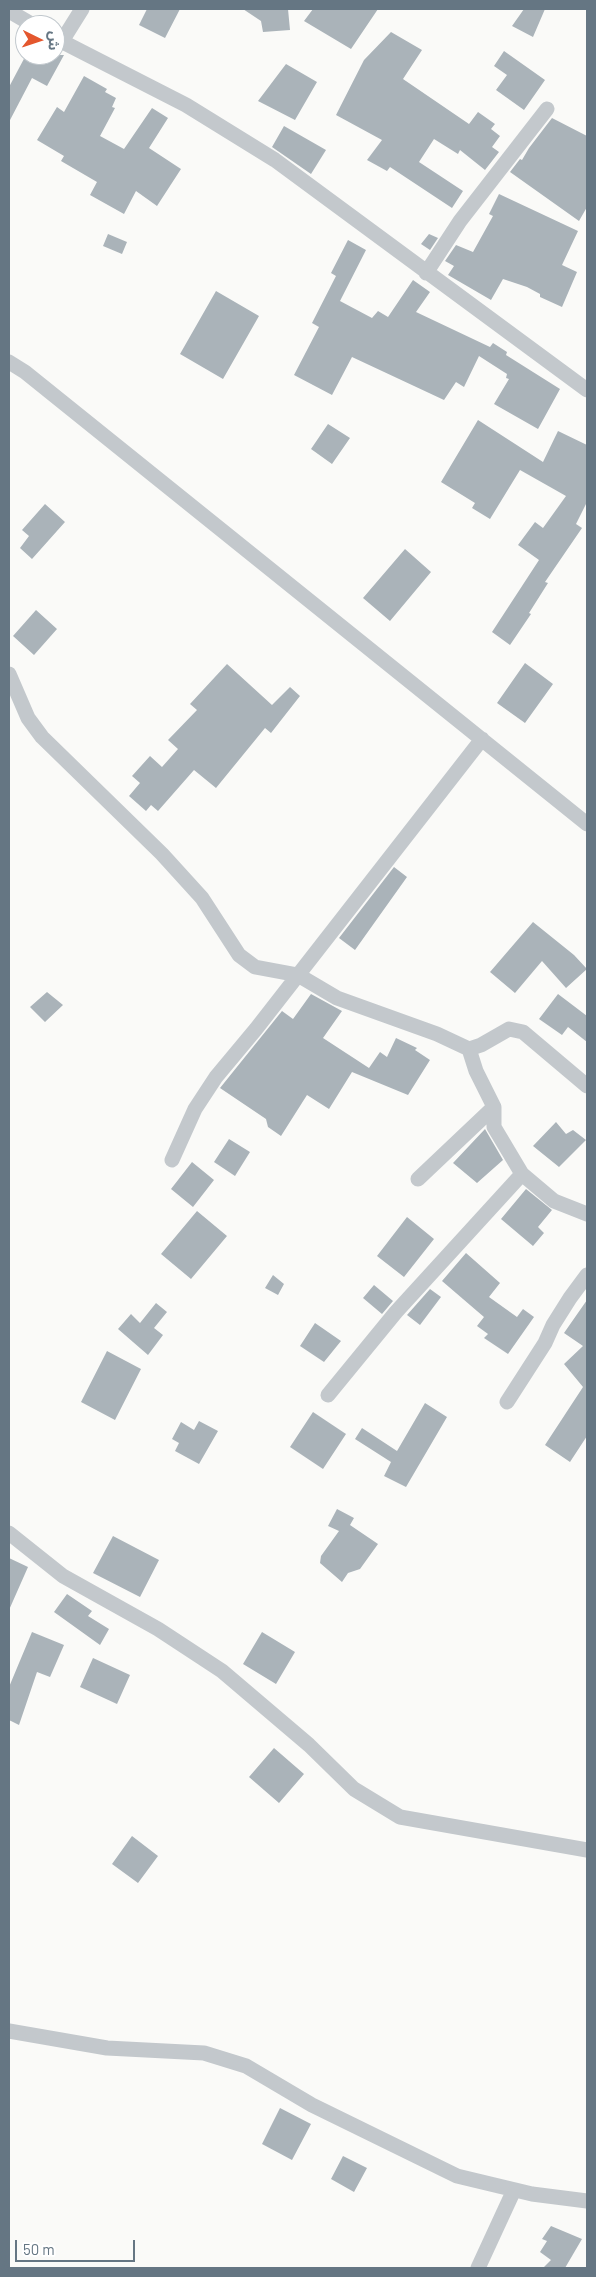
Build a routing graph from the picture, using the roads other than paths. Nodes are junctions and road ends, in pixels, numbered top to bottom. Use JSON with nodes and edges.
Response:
{"nodes":[{"id":1,"x":82,"y":9,"type":"edge"},
{"id":2,"x":65,"y":31,"type":"edge"},
{"id":3,"x":65,"y":44,"type":"edge"},
{"id":4,"x":547,"y":109,"type":"dead end"},
{"id":5,"x":426,"y":273,"type":"junction"},
{"id":6,"x":9,"y":362,"type":"edge"},
{"id":7,"x":587,"y":390,"type":"edge"},
{"id":8,"x":9,"y":674,"type":"edge"},
{"id":9,"x":482,"y":739,"type":"junction"},
{"id":10,"x":587,"y":824,"type":"edge"},
{"id":11,"x":298,"y":975,"type":"junction"},
{"id":12,"x":469,"y":1048,"type":"junction"},
{"id":13,"x":587,"y":1086,"type":"edge"},
{"id":14,"x":494,"y":1107,"type":"junction"},
{"id":15,"x":172,"y":1160,"type":"dead end"},
{"id":16,"x":522,"y":1174,"type":"junction"},
{"id":17,"x":418,"y":1179,"type":"dead end"},
{"id":18,"x":587,"y":1214,"type":"edge"},
{"id":19,"x":587,"y":1275,"type":"edge"},
{"id":20,"x":328,"y":1395,"type":"dead end"},
{"id":21,"x":507,"y":1402,"type":"dead end"},
{"id":22,"x":9,"y":1533,"type":"edge"},
{"id":23,"x":587,"y":1850,"type":"edge"},
{"id":24,"x":9,"y":2031,"type":"edge"},
{"id":25,"x":514,"y":2190,"type":"junction"},
{"id":26,"x":587,"y":2201,"type":"edge"},
{"id":27,"x":478,"y":2268,"type":"edge"}],
"edges":[{"from":1,"to":2,"type":"street"},
{"from":3,"to":5,"type":"street"},
{"from":4,"to":5,"type":"street"},
{"from":5,"to":7,"type":"street"},
{"from":6,"to":9,"type":"street"},
{"from":8,"to":11,"type":"street"},
{"from":9,"to":10,"type":"street"},
{"from":9,"to":11,"type":"street"},
{"from":11,"to":12,"type":"street"},
{"from":11,"to":15,"type":"street"},
{"from":12,"to":13,"type":"street"},
{"from":12,"to":14,"type":"street"},
{"from":14,"to":16,"type":"street"},
{"from":14,"to":17,"type":"street"},
{"from":16,"to":18,"type":"street"},
{"from":16,"to":20,"type":"street"},
{"from":19,"to":21,"type":"street"},
{"from":22,"to":23,"type":"street"},
{"from":24,"to":25,"type":"street"},
{"from":25,"to":26,"type":"street"},
{"from":25,"to":27,"type":"street"}]}
